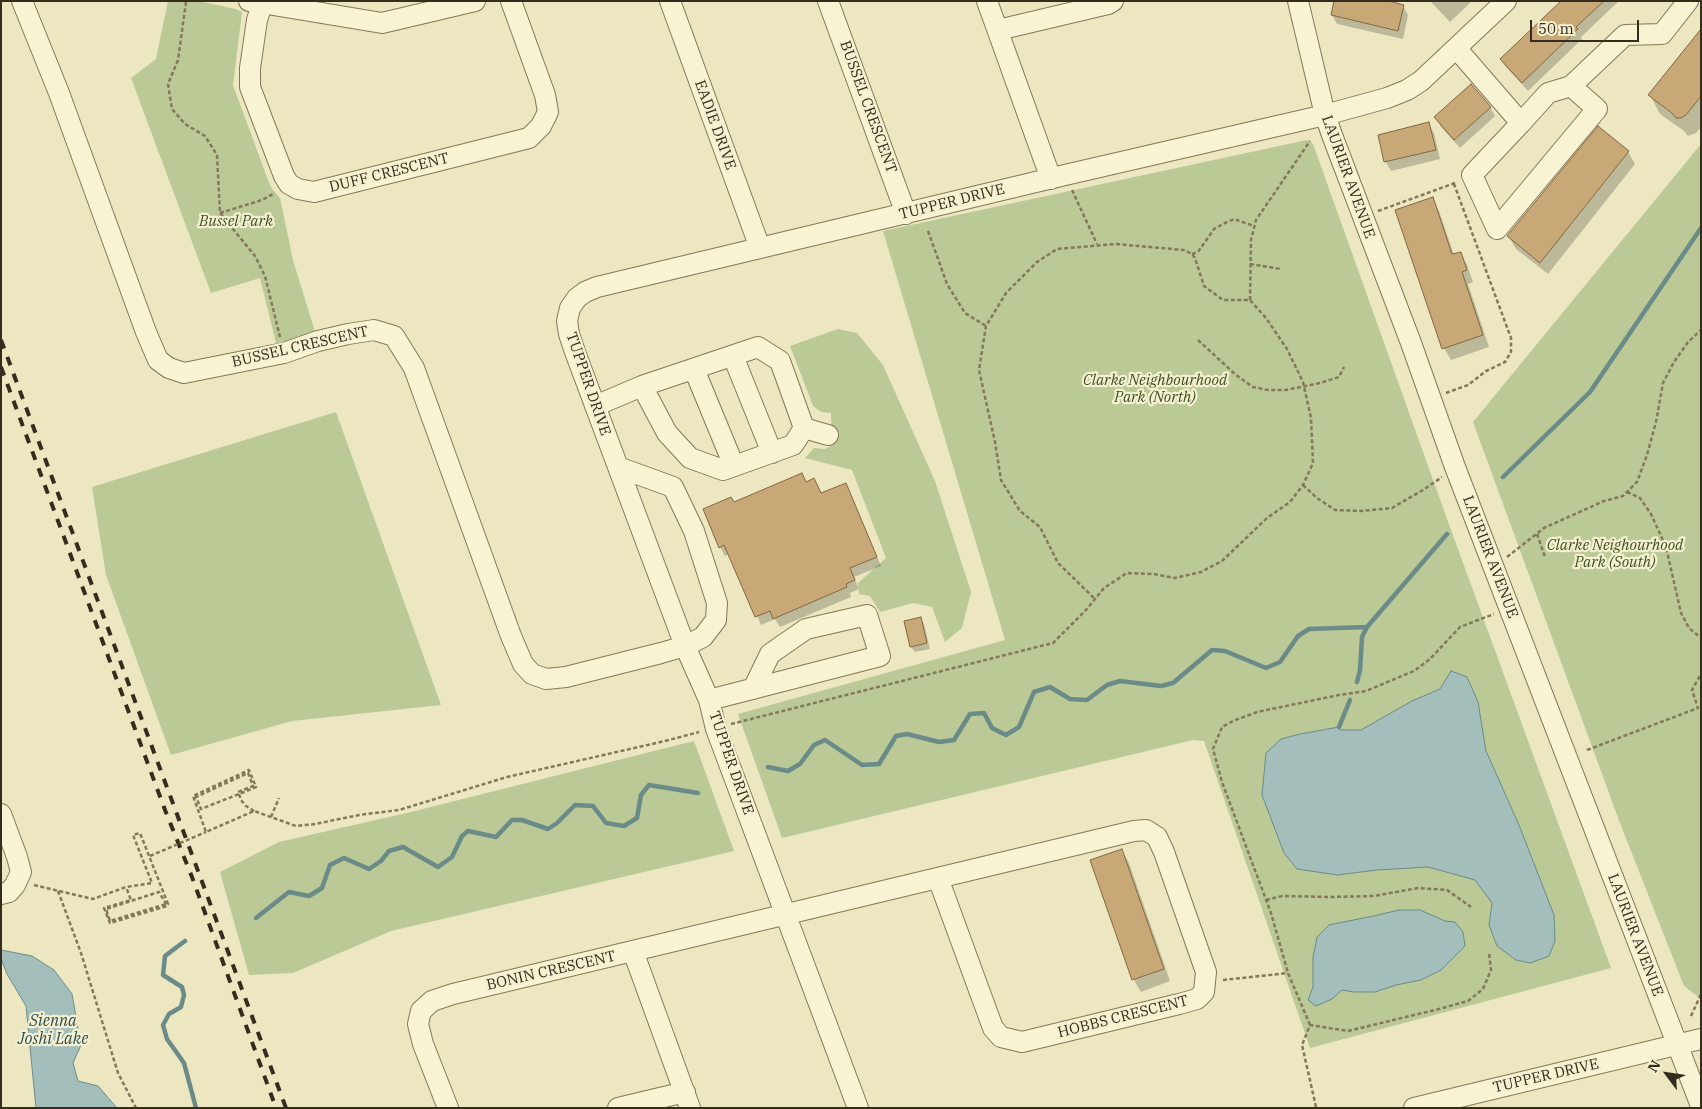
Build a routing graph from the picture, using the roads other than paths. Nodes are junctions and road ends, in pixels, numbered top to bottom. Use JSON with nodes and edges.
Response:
{"nodes":[{"id":1,"x":22,"y":1,"type":"edge"},
{"id":2,"x":475,"y":1,"type":"edge"},
{"id":3,"x":511,"y":1,"type":"edge"},
{"id":4,"x":670,"y":1,"type":"edge"},
{"id":5,"x":828,"y":1,"type":"edge"},
{"id":6,"x":987,"y":1,"type":"edge"},
{"id":7,"x":1113,"y":1,"type":"edge"},
{"id":8,"x":1298,"y":1,"type":"edge"},
{"id":9,"x":1506,"y":1,"type":"edge"},
{"id":10,"x":1688,"y":1,"type":"edge"},
{"id":11,"x":255,"y":2,"type":"edge"},
{"id":12,"x":998,"y":30,"type":"junction"},
{"id":13,"x":1456,"y":48,"type":"junction"},
{"id":14,"x":1571,"y":86,"type":"junction"},
{"id":15,"x":1325,"y":116,"type":"junction"},
{"id":16,"x":1521,"y":123,"type":"junction"},
{"id":17,"x":1058,"y":177,"type":"junction"},
{"id":18,"x":906,"y":214,"type":"junction"},
{"id":19,"x":760,"y":248,"type":"junction"},
{"id":20,"x":733,"y":356,"type":"junction"},
{"id":21,"x":694,"y":369,"type":"junction"},
{"id":22,"x":642,"y":386,"type":"junction"},
{"id":23,"x":595,"y":406,"type":"junction"},
{"id":24,"x":804,"y":428,"type":"junction"},
{"id":25,"x":828,"y":435,"type":"dead end"},
{"id":26,"x":772,"y":453,"type":"junction"},
{"id":27,"x":734,"y":466,"type":"junction"},
{"id":28,"x":618,"y":467,"type":"junction"},
{"id":29,"x":685,"y":646,"type":"junction"},
{"id":30,"x":753,"y":689,"type":"junction"},
{"id":31,"x":710,"y":700,"type":"junction"},
{"id":32,"x":1,"y":814,"type":"edge"},
{"id":33,"x":938,"y":878,"type":"junction"},
{"id":34,"x":1,"y":894,"type":"edge"},
{"id":35,"x":785,"y":914,"type":"junction"},
{"id":36,"x":633,"y":951,"type":"junction"},
{"id":37,"x":1701,"y":1039,"type":"edge"},
{"id":38,"x":1678,"y":1044,"type":"junction"},
{"id":39,"x":688,"y":1100,"type":"edge"},
{"id":40,"x":1701,"y":1106,"type":"edge"},
{"id":41,"x":448,"y":1108,"type":"edge"},
{"id":42,"x":618,"y":1108,"type":"edge"},
{"id":43,"x":858,"y":1108,"type":"edge"},
{"id":44,"x":1414,"y":1108,"type":"edge"}],
"edges":[{"from":1,"to":29,"type":"street","name":"BUSSEL CRESCENT"},
{"from":2,"to":11,"type":"street"},
{"from":3,"to":11,"type":"street","name":"DUFF CRESCENT"},
{"from":4,"to":19,"type":"street","name":"EADIE DRIVE"},
{"from":5,"to":18,"type":"street","name":"BUSSEL CRESCENT"},
{"from":6,"to":12,"type":"street"},
{"from":7,"to":12,"type":"street"},
{"from":8,"to":15,"type":"street","name":"LAURIER AVENUE"},
{"from":9,"to":13,"type":"street","name":"TUPPER DRIVE"},
{"from":10,"to":14,"type":"street"},
{"from":12,"to":17,"type":"street"},
{"from":13,"to":15,"type":"street","name":"TUPPER DRIVE"},
{"from":13,"to":16,"type":"street"},
{"from":14,"to":16,"type":"street"},
{"from":14,"to":16,"type":"street"},
{"from":15,"to":17,"type":"street","name":"TUPPER DRIVE"},
{"from":15,"to":38,"type":"street","name":"LAURIER AVENUE"},
{"from":17,"to":18,"type":"street","name":"TUPPER DRIVE"},
{"from":18,"to":19,"type":"street","name":"TUPPER DRIVE"},
{"from":19,"to":23,"type":"street","name":"TUPPER DRIVE"},
{"from":20,"to":21,"type":"street"},
{"from":20,"to":24,"type":"street"},
{"from":20,"to":26,"type":"street"},
{"from":21,"to":22,"type":"street"},
{"from":21,"to":27,"type":"street"},
{"from":22,"to":23,"type":"street"},
{"from":22,"to":27,"type":"street"},
{"from":23,"to":28,"type":"street","name":"TUPPER DRIVE"},
{"from":24,"to":25,"type":"street"},
{"from":24,"to":26,"type":"street"},
{"from":26,"to":27,"type":"street"},
{"from":28,"to":29,"type":"street","name":"TUPPER DRIVE"},
{"from":28,"to":29,"type":"street","name":"BUSSEL CRESCENT"},
{"from":29,"to":31,"type":"street","name":"TUPPER DRIVE"},
{"from":30,"to":30,"type":"street"},
{"from":30,"to":31,"type":"street"},
{"from":31,"to":35,"type":"street","name":"TUPPER DRIVE"},
{"from":32,"to":34,"type":"street"},
{"from":33,"to":33,"type":"street","name":"HOBBS CRESCENT"},
{"from":33,"to":35,"type":"street","name":"HOBBS CRESCENT"},
{"from":35,"to":36,"type":"street","name":"BONIN CRESCENT"},
{"from":35,"to":43,"type":"street","name":"TUPPER DRIVE"},
{"from":36,"to":39,"type":"street"},
{"from":36,"to":41,"type":"street","name":"BONIN CRESCENT"},
{"from":37,"to":38,"type":"street","name":"TUPPER DRIVE"},
{"from":38,"to":40,"type":"street","name":"LAURIER AVENUE"},
{"from":38,"to":44,"type":"street","name":"TUPPER DRIVE"},
{"from":39,"to":42,"type":"street"}]}
